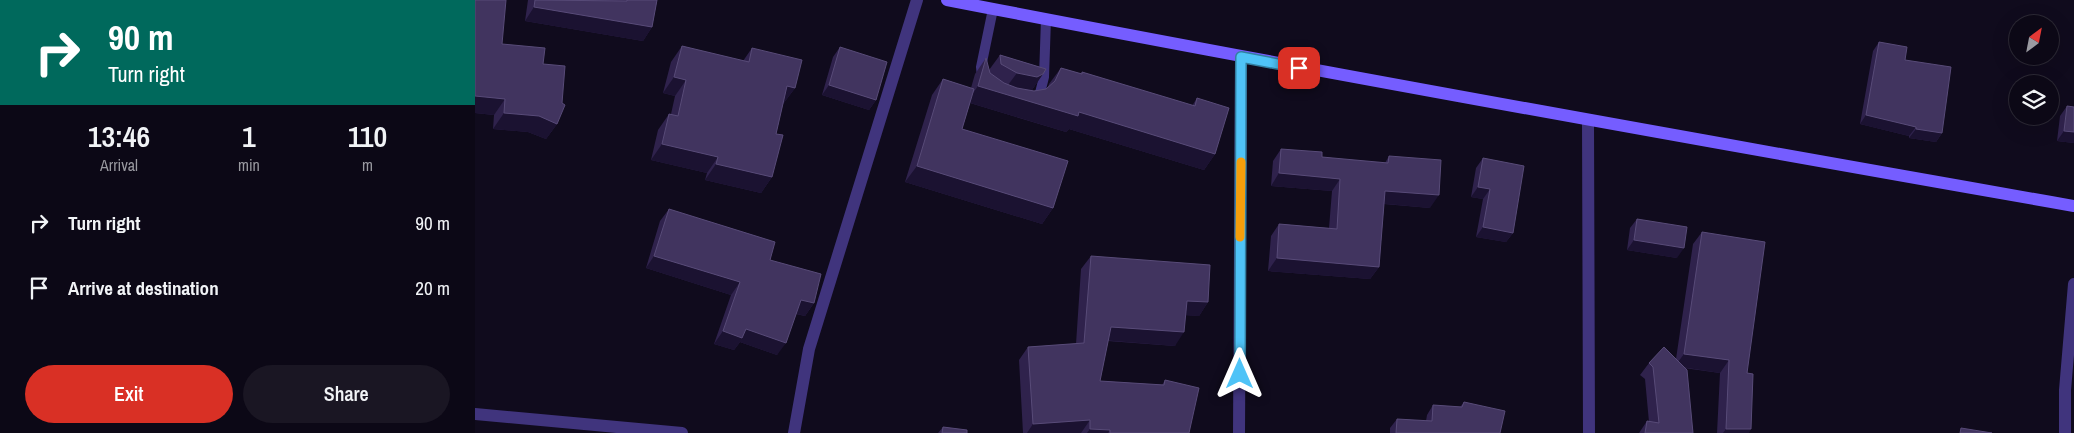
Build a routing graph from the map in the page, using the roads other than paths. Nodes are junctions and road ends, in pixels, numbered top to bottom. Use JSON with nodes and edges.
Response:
{"nodes":[{"id":1,"x":917,"y":0,"type":"edge"},
{"id":2,"x":947,"y":0,"type":"edge"},
{"id":3,"x":993,"y":9,"type":"junction"},
{"id":4,"x":1046,"y":20,"type":"junction"},
{"id":5,"x":1241,"y":57,"type":"junction"},
{"id":6,"x":983,"y":84,"type":"edge"},
{"id":7,"x":1022,"y":100,"type":"edge"},
{"id":8,"x":1588,"y":121,"type":"junction"},
{"id":9,"x":2074,"y":206,"type":"edge"},
{"id":10,"x":2074,"y":284,"type":"edge"},
{"id":11,"x":475,"y":414,"type":"edge"},
{"id":12,"x":682,"y":433,"type":"edge"},
{"id":13,"x":795,"y":433,"type":"edge"},
{"id":14,"x":1239,"y":433,"type":"edge"},
{"id":15,"x":1589,"y":433,"type":"edge"},
{"id":16,"x":2065,"y":433,"type":"edge"}],
"edges":[{"from":1,"to":13,"type":"street"},
{"from":2,"to":3,"type":"main road"},
{"from":3,"to":4,"type":"main road"},
{"from":3,"to":6,"type":"lane"},
{"from":4,"to":5,"type":"main road"},
{"from":4,"to":7,"type":"lane"},
{"from":5,"to":8,"type":"main road"},
{"from":5,"to":14,"type":"street"},
{"from":8,"to":9,"type":"main road"},
{"from":8,"to":15,"type":"street"},
{"from":10,"to":16,"type":"street"},
{"from":11,"to":12,"type":"street"}]}
